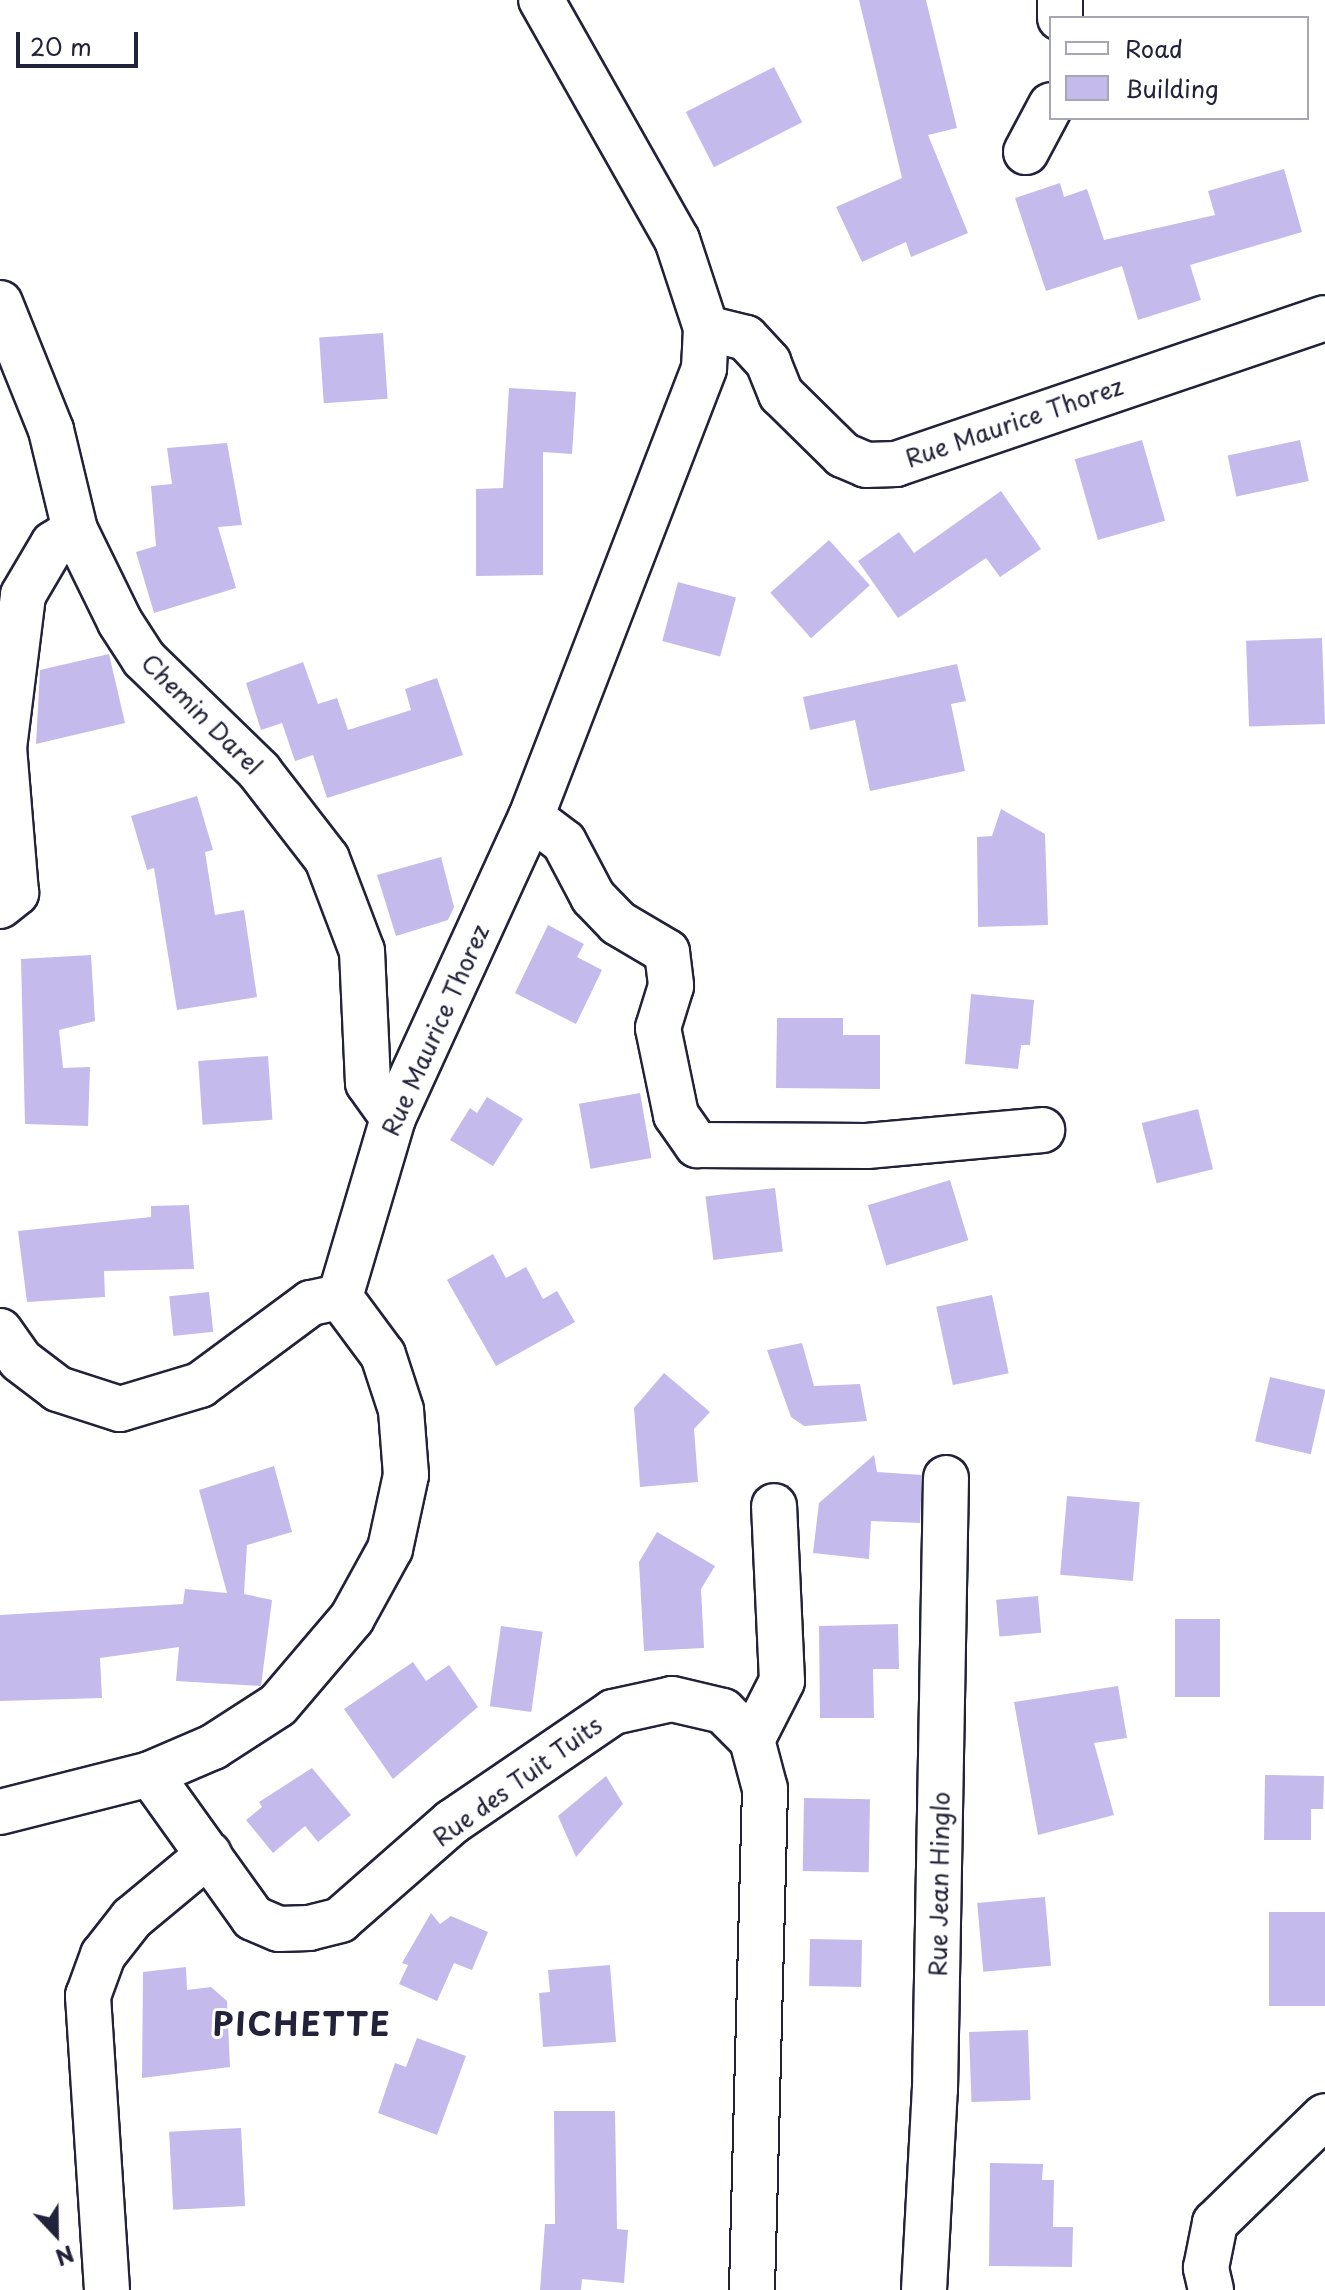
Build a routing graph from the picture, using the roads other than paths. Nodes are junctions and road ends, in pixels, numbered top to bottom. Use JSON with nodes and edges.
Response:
{"nodes":[{"id":1,"x":541,"y":0,"type":"edge"},
{"id":2,"x":1049,"y":109,"type":"edge"},
{"id":3,"x":1026,"y":152,"type":"dead end"},
{"id":4,"x":0,"y":303,"type":"edge"},
{"id":5,"x":1324,"y":318,"type":"edge"},
{"id":6,"x":706,"y":328,"type":"junction"},
{"id":7,"x":75,"y":530,"type":"junction"},
{"id":8,"x":531,"y":817,"type":"junction"},
{"id":9,"x":0,"y":906,"type":"edge"},
{"id":10,"x":393,"y":1118,"type":"junction"},
{"id":11,"x":1042,"y":1130,"type":"dead end"},
{"id":12,"x":340,"y":1297,"type":"junction"},
{"id":13,"x":0,"y":1331,"type":"edge"},
{"id":14,"x":946,"y":1478,"type":"dead end"},
{"id":15,"x":774,"y":1506,"type":"dead end"},
{"id":16,"x":752,"y":1740,"type":"junction"},
{"id":17,"x":150,"y":1774,"type":"junction"},
{"id":18,"x":0,"y":1812,"type":"edge"},
{"id":19,"x":209,"y":1854,"type":"junction"},
{"id":20,"x":1325,"y":2116,"type":"edge"},
{"id":21,"x":107,"y":2290,"type":"edge"},
{"id":22,"x":752,"y":2290,"type":"edge"},
{"id":23,"x":924,"y":2290,"type":"edge"},
{"id":24,"x":1211,"y":2290,"type":"edge"}],
"edges":[{"from":1,"to":6,"type":"street"},
{"from":2,"to":3,"type":"street"},
{"from":4,"to":7,"type":"street","name":"Chemin Darel"},
{"from":5,"to":6,"type":"street","name":"Rue Maurice Thorez"},
{"from":6,"to":8,"type":"street","name":"Rue Maurice Thorez"},
{"from":7,"to":9,"type":"street"},
{"from":7,"to":10,"type":"street","name":"Chemin Darel"},
{"from":8,"to":10,"type":"street","name":"Rue Maurice Thorez"},
{"from":8,"to":11,"type":"street"},
{"from":10,"to":12,"type":"street","name":"Rue Maurice Thorez"},
{"from":12,"to":13,"type":"street"},
{"from":12,"to":17,"type":"street"},
{"from":14,"to":23,"type":"street","name":"Rue Jean Hinglo"},
{"from":15,"to":16,"type":"street"},
{"from":16,"to":19,"type":"street","name":"Rue des Tuit Tuits"},
{"from":16,"to":22,"type":"street"},
{"from":17,"to":18,"type":"street"},
{"from":17,"to":19,"type":"street","name":"Rue des Tuit Tuits"},
{"from":19,"to":21,"type":"street"},
{"from":20,"to":24,"type":"street"}]}
